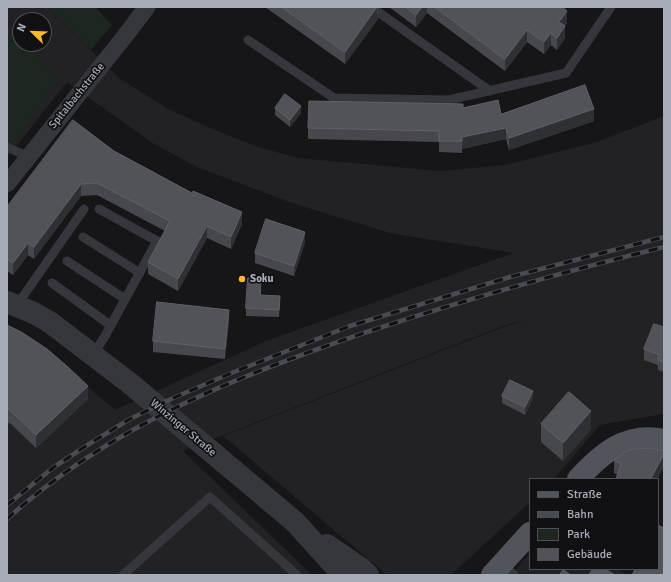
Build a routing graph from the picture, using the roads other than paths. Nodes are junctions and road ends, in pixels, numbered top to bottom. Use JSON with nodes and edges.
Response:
{"nodes":[{"id":1,"x":147,"y":7,"type":"edge"},
{"id":2,"x":371,"y":7,"type":"edge"},
{"id":3,"x":611,"y":7,"type":"edge"},
{"id":4,"x":248,"y":40,"type":"dead end"},
{"id":5,"x":490,"y":90,"type":"junction"},
{"id":6,"x":7,"y":148,"type":"edge"},
{"id":7,"x":29,"y":157,"type":"junction"},
{"id":8,"x":7,"y":184,"type":"edge"},
{"id":9,"x":84,"y":209,"type":"dead end"},
{"id":10,"x":100,"y":209,"type":"dead end"},
{"id":11,"x":82,"y":237,"type":"dead end"},
{"id":12,"x":67,"y":261,"type":"dead end"},
{"id":13,"x":140,"y":273,"type":"junction"},
{"id":14,"x":52,"y":282,"type":"dead end"},
{"id":15,"x":125,"y":299,"type":"junction"},
{"id":16,"x":12,"y":303,"type":"edge"},
{"id":17,"x":110,"y":325,"type":"junction"},
{"id":18,"x":92,"y":354,"type":"junction"},
{"id":19,"x":661,"y":438,"type":"edge"},
{"id":20,"x":579,"y":478,"type":"edge"},
{"id":21,"x":295,"y":522,"type":"junction"},
{"id":22,"x":529,"y":534,"type":"edge"},
{"id":23,"x":503,"y":571,"type":"edge"},
{"id":24,"x":124,"y":575,"type":"edge"},
{"id":25,"x":297,"y":575,"type":"edge"},
{"id":26,"x":343,"y":575,"type":"edge"},
{"id":27,"x":368,"y":575,"type":"edge"}],
"edges":[{"from":1,"to":7,"type":"street","name":"Spitalbachstraße"},
{"from":2,"to":5,"type":"lane"},
{"from":3,"to":5,"type":"lane"},
{"from":4,"to":5,"type":"lane"},
{"from":6,"to":7,"type":"lane"},
{"from":7,"to":8,"type":"street","name":"Spitalbachstraße"},
{"from":9,"to":16,"type":"lane"},
{"from":10,"to":13,"type":"lane"},
{"from":11,"to":13,"type":"lane"},
{"from":12,"to":15,"type":"lane"},
{"from":13,"to":15,"type":"lane"},
{"from":14,"to":17,"type":"lane"},
{"from":15,"to":17,"type":"lane"},
{"from":16,"to":18,"type":"street","name":"Winzinger Straße"},
{"from":17,"to":18,"type":"lane"},
{"from":18,"to":21,"type":"street","name":"Winzinger Straße"},
{"from":19,"to":20,"type":"main road"},
{"from":21,"to":26,"type":"street","name":"Winzinger Straße"},
{"from":21,"to":27,"type":"street"},
{"from":22,"to":23,"type":"main road"},
{"from":24,"to":25,"type":"lane"}]}
